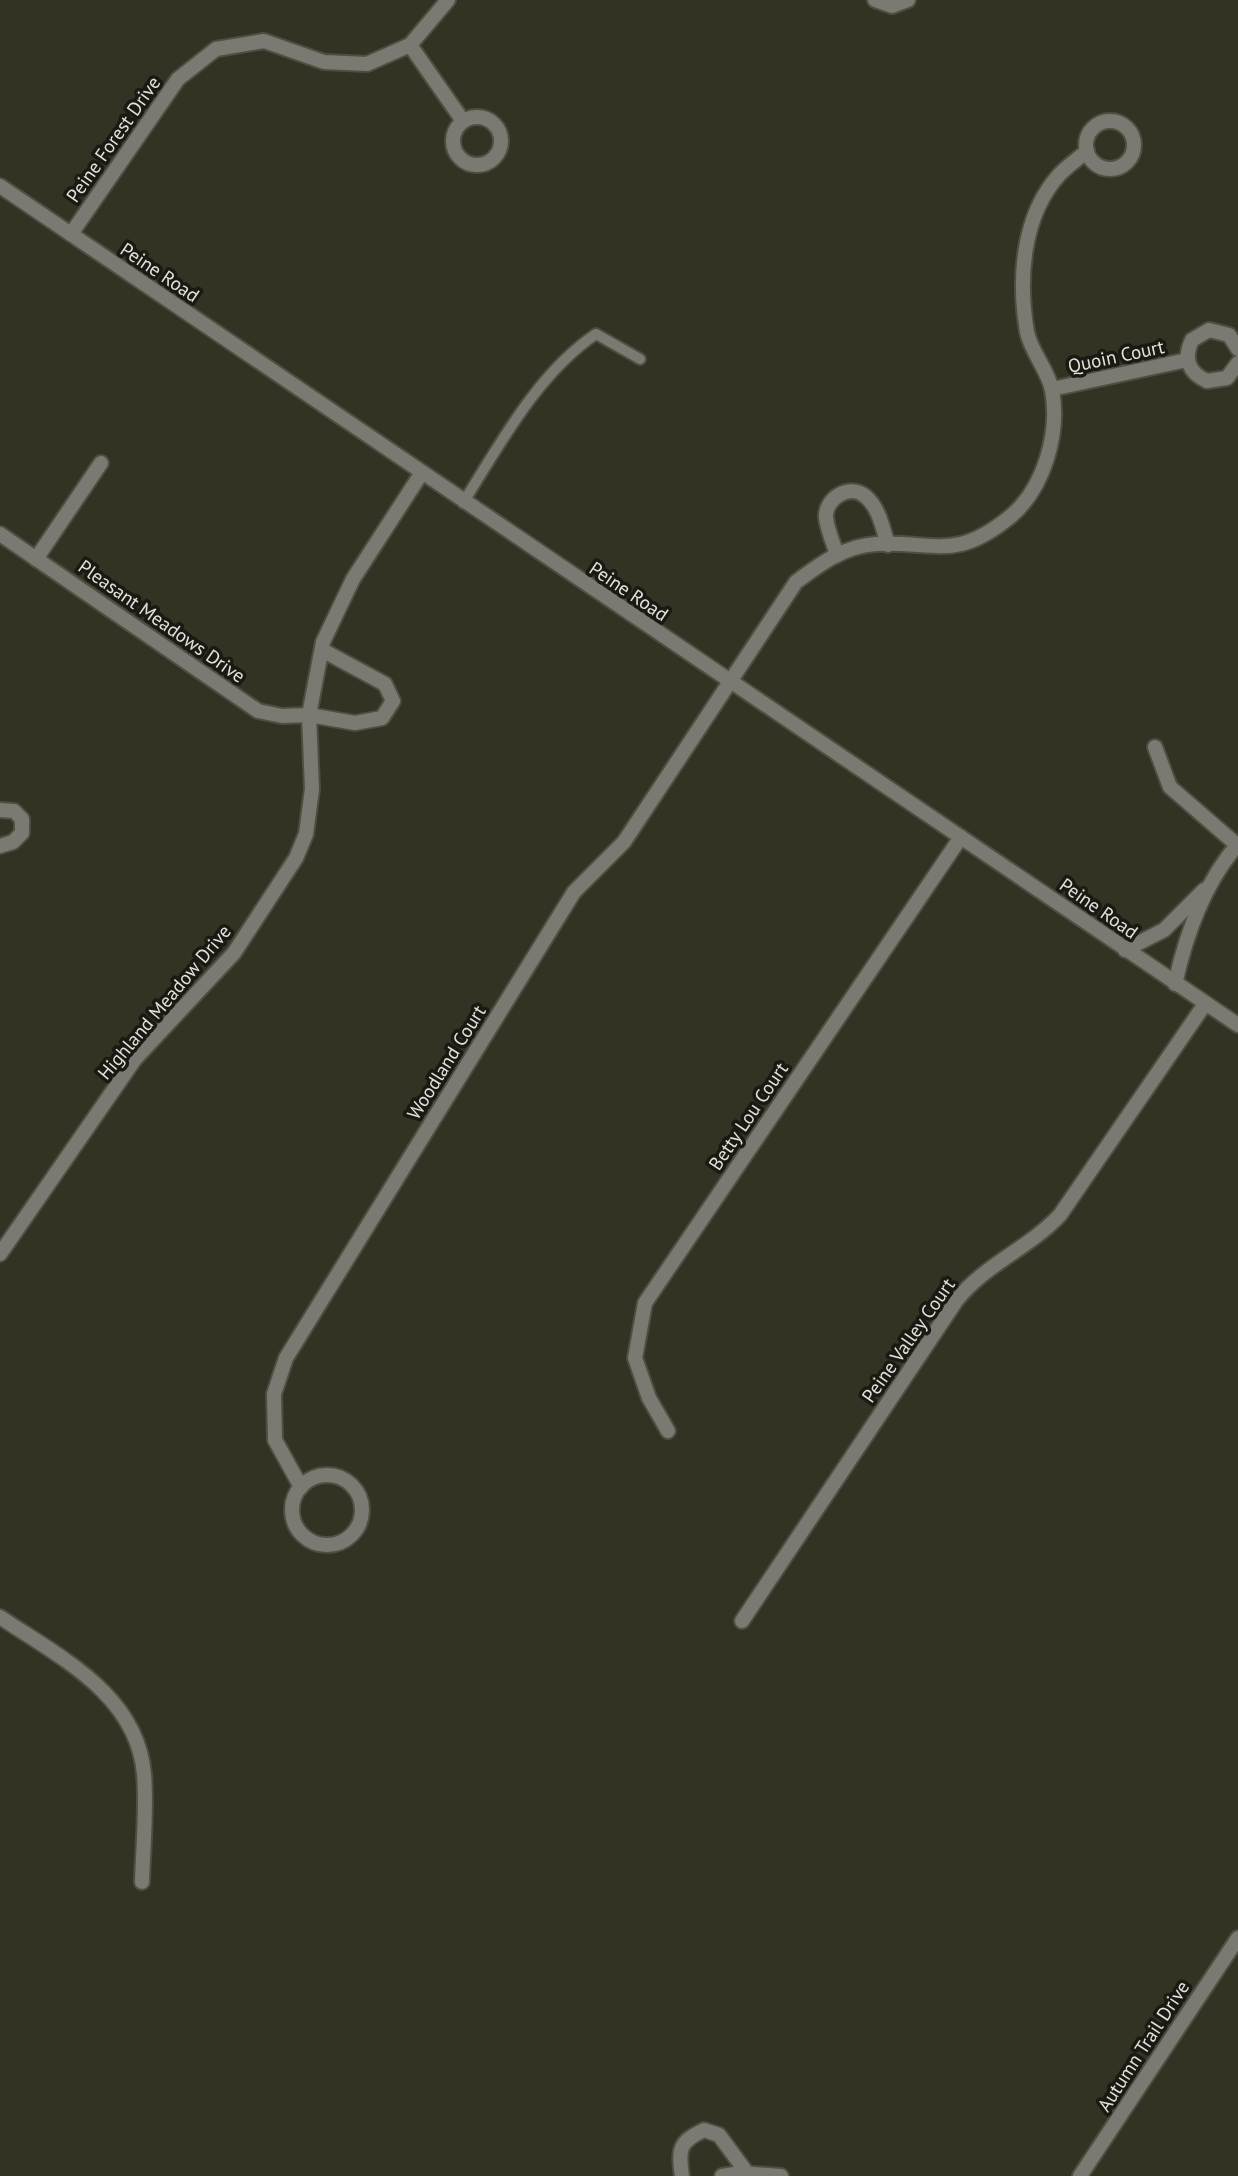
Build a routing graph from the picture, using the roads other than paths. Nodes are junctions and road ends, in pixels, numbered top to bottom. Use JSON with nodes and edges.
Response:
{"nodes":[{"id":1,"x":448,"y":0,"type":"edge"},
{"id":2,"x":875,"y":0,"type":"edge"},
{"id":3,"x":908,"y":0,"type":"edge"},
{"id":4,"x":410,"y":45,"type":"junction"},
{"id":5,"x":463,"y":121,"type":"dead end"},
{"id":6,"x":1087,"y":151,"type":"dead end"},
{"id":7,"x":0,"y":186,"type":"edge"},
{"id":8,"x":71,"y":234,"type":"junction"},
{"id":9,"x":1238,"y":349,"type":"edge"},
{"id":10,"x":640,"y":359,"type":"dead end"},
{"id":11,"x":1187,"y":360,"type":"junction"},
{"id":12,"x":1238,"y":363,"type":"edge"},
{"id":13,"x":1052,"y":389,"type":"junction"},
{"id":14,"x":101,"y":463,"type":"dead end"},
{"id":15,"x":421,"y":474,"type":"junction"},
{"id":16,"x":463,"y":503,"type":"junction"},
{"id":17,"x":0,"y":534,"type":"edge"},
{"id":18,"x":888,"y":545,"type":"junction"},
{"id":19,"x":837,"y":554,"type":"junction"},
{"id":20,"x":36,"y":559,"type":"junction"},
{"id":21,"x":322,"y":650,"type":"junction"},
{"id":22,"x":728,"y":681,"type":"junction"},
{"id":23,"x":309,"y":715,"type":"junction"},
{"id":24,"x":1155,"y":747,"type":"dead end"},
{"id":25,"x":0,"y":810,"type":"edge"},
{"id":26,"x":961,"y":836,"type":"junction"},
{"id":27,"x":1237,"y":844,"type":"edge"},
{"id":28,"x":0,"y":846,"type":"edge"},
{"id":29,"x":1210,"y":884,"type":"junction"},
{"id":30,"x":1125,"y":950,"type":"junction"},
{"id":31,"x":1175,"y":984,"type":"junction"},
{"id":32,"x":1205,"y":1004,"type":"junction"},
{"id":33,"x":1238,"y":1026,"type":"edge"},
{"id":34,"x":0,"y":1254,"type":"edge"},
{"id":35,"x":668,"y":1431,"type":"dead end"},
{"id":36,"x":300,"y":1487,"type":"junction"},
{"id":37,"x":0,"y":1617,"type":"edge"},
{"id":38,"x":742,"y":1621,"type":"dead end"},
{"id":39,"x":142,"y":1882,"type":"dead end"},
{"id":40,"x":1238,"y":1938,"type":"edge"},
{"id":41,"x":747,"y":2173,"type":"junction"},
{"id":42,"x":682,"y":2176,"type":"edge"},
{"id":43,"x":722,"y":2176,"type":"edge"},
{"id":44,"x":781,"y":2176,"type":"edge"},
{"id":45,"x":1080,"y":2176,"type":"edge"}],
"edges":[{"from":1,"to":4,"type":"street","name":"Peine Forest Drive"},
{"from":2,"to":3,"type":"street"},
{"from":4,"to":5,"type":"street"},
{"from":4,"to":8,"type":"street","name":"Peine Forest Drive"},
{"from":6,"to":13,"type":"street"},
{"from":7,"to":8,"type":"street","name":"Peine Road"},
{"from":8,"to":15,"type":"street","name":"Peine Road"},
{"from":9,"to":11,"type":"street","name":"Quoin Court"},
{"from":10,"to":16,"type":"lane"},
{"from":11,"to":12,"type":"street","name":"Quoin Court"},
{"from":11,"to":13,"type":"street","name":"Quoin Court"},
{"from":13,"to":18,"type":"street"},
{"from":14,"to":20,"type":"street"},
{"from":15,"to":16,"type":"street","name":"Peine Road"},
{"from":15,"to":21,"type":"street","name":"Highland Meadow Drive"},
{"from":16,"to":22,"type":"street","name":"Peine Road"},
{"from":17,"to":20,"type":"street","name":"Pleasant Meadows Drive"},
{"from":18,"to":19,"type":"street"},
{"from":18,"to":19,"type":"street"},
{"from":19,"to":22,"type":"street","name":"Woodland Court"},
{"from":20,"to":23,"type":"street","name":"Pleasant Meadows Drive"},
{"from":21,"to":23,"type":"street","name":"Highland Meadow Drive"},
{"from":21,"to":23,"type":"street"},
{"from":22,"to":26,"type":"street","name":"Peine Road"},
{"from":22,"to":36,"type":"street","name":"Woodland Court"},
{"from":23,"to":34,"type":"street","name":"Highland Meadow Drive"},
{"from":24,"to":27,"type":"street"},
{"from":25,"to":28,"type":"street"},
{"from":26,"to":30,"type":"street","name":"Peine Road"},
{"from":26,"to":35,"type":"street","name":"Betty Lou Court"},
{"from":27,"to":29,"type":"street"},
{"from":29,"to":30,"type":"street"},
{"from":29,"to":31,"type":"street"},
{"from":30,"to":31,"type":"street","name":"Peine Road"},
{"from":31,"to":32,"type":"street","name":"Peine Road"},
{"from":32,"to":33,"type":"street","name":"Peine Road"},
{"from":32,"to":38,"type":"street","name":"Peine Valley Court"},
{"from":36,"to":36,"type":"street"},
{"from":37,"to":39,"type":"street"},
{"from":40,"to":45,"type":"street","name":"Autumn Trail Drive"},
{"from":41,"to":42,"type":"street"},
{"from":41,"to":43,"type":"street"},
{"from":41,"to":44,"type":"street"}]}
